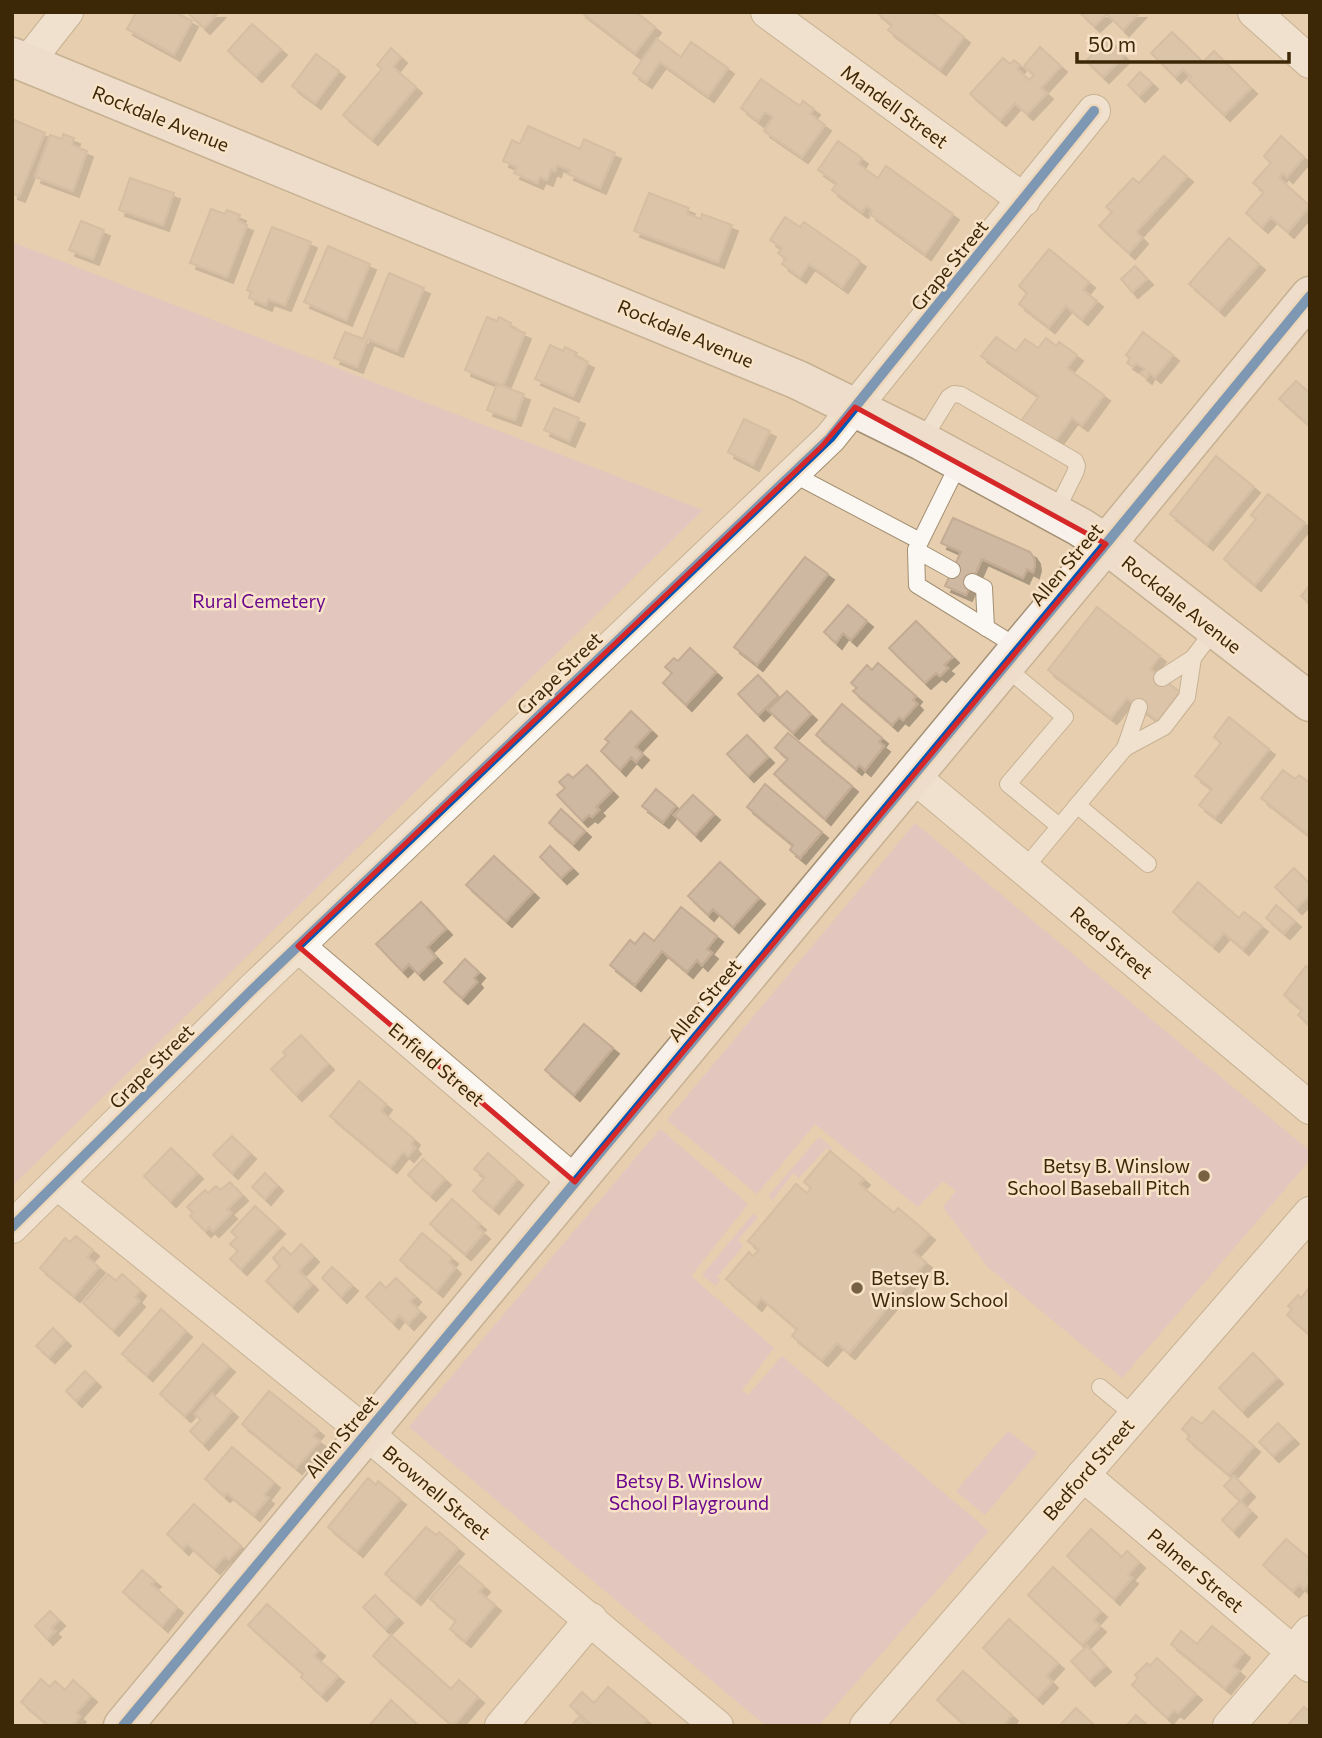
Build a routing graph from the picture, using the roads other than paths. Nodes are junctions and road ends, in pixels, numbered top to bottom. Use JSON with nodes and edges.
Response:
{"nodes":[{"id":1,"x":67,"y":12,"type":"edge"},
{"id":2,"x":767,"y":12,"type":"edge"},
{"id":3,"x":1254,"y":12,"type":"edge"},
{"id":4,"x":19,"y":60,"type":"edge"},
{"id":5,"x":1310,"y":62,"type":"edge"},
{"id":6,"x":1094,"y":111,"type":"dead end"},
{"id":7,"x":1024,"y":200,"type":"junction"},
{"id":8,"x":1310,"y":296,"type":"edge"},
{"id":9,"x":855,"y":407,"type":"junction"},
{"id":10,"x":922,"y":441,"type":"junction"},
{"id":11,"x":960,"y":461,"type":"junction"},
{"id":12,"x":793,"y":474,"type":"junction"},
{"id":13,"x":1055,"y":513,"type":"junction"},
{"id":14,"x":1106,"y":544,"type":"junction"},
{"id":15,"x":918,"y":546,"type":"junction"},
{"id":16,"x":952,"y":570,"type":"dead end"},
{"id":17,"x":972,"y":582,"type":"dead end"},
{"id":18,"x":986,"y":628,"type":"junction"},
{"id":19,"x":1204,"y":643,"type":"junction"},
{"id":20,"x":1011,"y":657,"type":"junction"},
{"id":21,"x":1162,"y":678,"type":"dead end"},
{"id":22,"x":1310,"y":702,"type":"edge"},
{"id":23,"x":1139,"y":707,"type":"dead end"},
{"id":24,"x":1125,"y":748,"type":"junction"},
{"id":25,"x":913,"y":776,"type":"junction"},
{"id":26,"x":1077,"y":805,"type":"junction"},
{"id":27,"x":1059,"y":826,"type":"junction"},
{"id":28,"x":1148,"y":864,"type":"dead end"},
{"id":29,"x":1024,"y":869,"type":"junction"},
{"id":30,"x":298,"y":946,"type":"junction"},
{"id":31,"x":1310,"y":1108,"type":"edge"},
{"id":32,"x":575,"y":1182,"type":"junction"},
{"id":33,"x":57,"y":1183,"type":"junction"},
{"id":34,"x":1310,"y":1213,"type":"edge"},
{"id":35,"x":12,"y":1227,"type":"edge"},
{"id":36,"x":1100,"y":1387,"type":"dead end"},
{"id":37,"x":1135,"y":1416,"type":"junction"},
{"id":38,"x":365,"y":1433,"type":"junction"},
{"id":39,"x":1083,"y":1475,"type":"junction"},
{"id":40,"x":591,"y":1619,"type":"junction"},
{"id":41,"x":1304,"y":1650,"type":"edge"},
{"id":42,"x":123,"y":1726,"type":"edge"},
{"id":43,"x":500,"y":1726,"type":"edge"},
{"id":44,"x":718,"y":1726,"type":"edge"},
{"id":45,"x":866,"y":1726,"type":"edge"},
{"id":46,"x":1229,"y":1726,"type":"edge"}],
"edges":[{"from":1,"to":4,"type":"street"},
{"from":2,"to":7,"type":"street","name":"Mandell Street"},
{"from":3,"to":5,"type":"street"},
{"from":4,"to":9,"type":"street","name":"Rockdale Avenue"},
{"from":6,"to":7,"type":"street","name":"Grape Street"},
{"from":7,"to":9,"type":"street","name":"Grape Street"},
{"from":8,"to":14,"type":"street","name":"Allen Street"},
{"from":9,"to":10,"type":"street","name":"Rockdale Avenue"},
{"from":9,"to":12,"type":"street","name":"Grape Street"},
{"from":10,"to":11,"type":"street","name":"Rockdale Avenue"},
{"from":10,"to":13,"type":"lane"},
{"from":11,"to":13,"type":"street","name":"Rockdale Avenue"},
{"from":11,"to":15,"type":"lane"},
{"from":12,"to":15,"type":"lane"},
{"from":12,"to":30,"type":"street","name":"Grape Street"},
{"from":13,"to":14,"type":"street","name":"Rockdale Avenue"},
{"from":14,"to":19,"type":"street","name":"Rockdale Avenue"},
{"from":14,"to":20,"type":"street","name":"Allen Street"},
{"from":15,"to":16,"type":"lane"},
{"from":15,"to":18,"type":"lane"},
{"from":17,"to":18,"type":"lane"},
{"from":18,"to":20,"type":"lane"},
{"from":19,"to":21,"type":"lane"},
{"from":19,"to":22,"type":"street","name":"Rockdale Avenue"},
{"from":19,"to":24,"type":"lane"},
{"from":20,"to":25,"type":"street","name":"Allen Street"},
{"from":20,"to":27,"type":"lane"},
{"from":23,"to":24,"type":"lane"},
{"from":24,"to":26,"type":"lane"},
{"from":25,"to":29,"type":"street","name":"Reed Street"},
{"from":25,"to":32,"type":"street","name":"Allen Street"},
{"from":26,"to":27,"type":"lane"},
{"from":26,"to":28,"type":"lane"},
{"from":27,"to":29,"type":"lane"},
{"from":29,"to":31,"type":"street","name":"Reed Street"},
{"from":30,"to":32,"type":"street","name":"Enfield Street"},
{"from":30,"to":33,"type":"street","name":"Grape Street"},
{"from":32,"to":38,"type":"street","name":"Allen Street"},
{"from":33,"to":35,"type":"street","name":"Grape Street"},
{"from":33,"to":38,"type":"street","name":"Brownell Street"},
{"from":34,"to":37,"type":"street","name":"Bedford Street"},
{"from":36,"to":37,"type":"lane"},
{"from":37,"to":39,"type":"street","name":"Bedford Street"},
{"from":38,"to":40,"type":"street","name":"Brownell Street"},
{"from":38,"to":42,"type":"street","name":"Allen Street"},
{"from":39,"to":41,"type":"street","name":"Palmer Street"},
{"from":39,"to":45,"type":"street","name":"Bedford Street"},
{"from":40,"to":43,"type":"street"},
{"from":40,"to":44,"type":"street","name":"Brownell Street"},
{"from":41,"to":46,"type":"street"}]}
